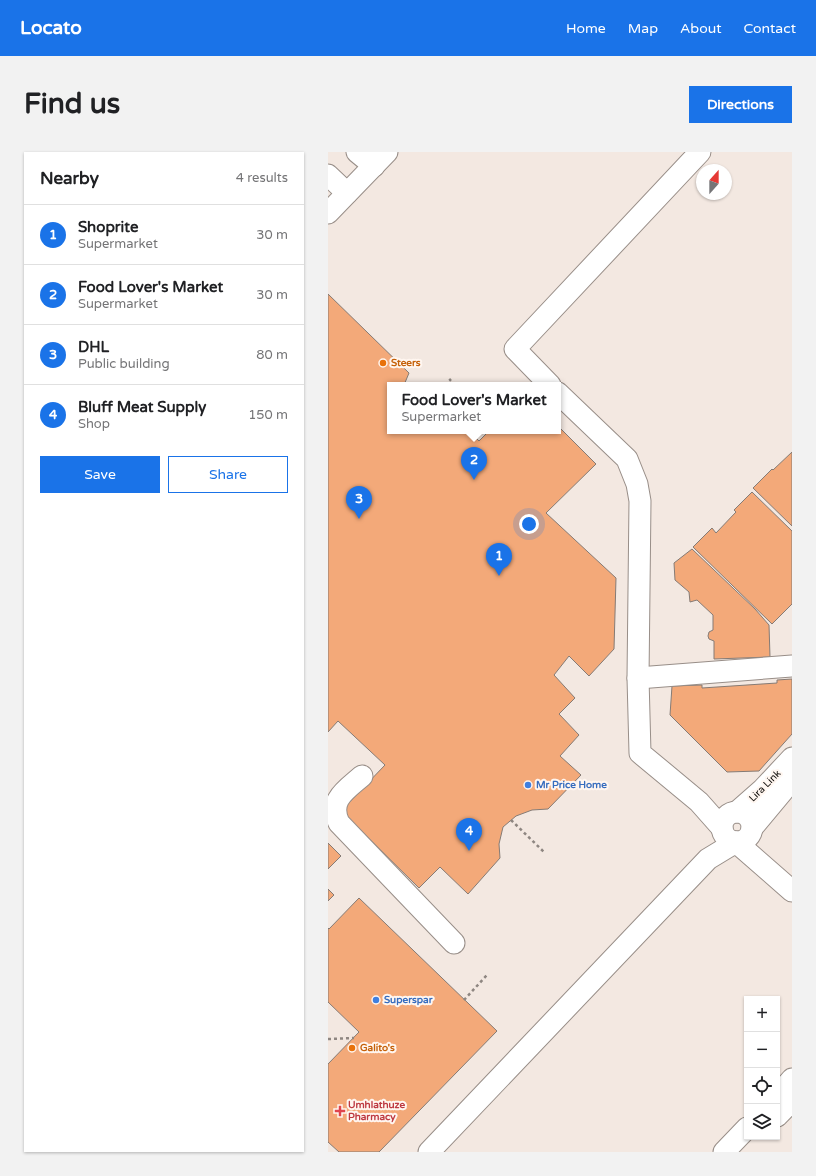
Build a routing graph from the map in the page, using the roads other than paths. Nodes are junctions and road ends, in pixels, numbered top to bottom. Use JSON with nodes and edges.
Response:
{"nodes":[{"id":1,"x":357,"y":152,"type":"edge"},
{"id":2,"x":700,"y":152,"type":"edge"},
{"id":3,"x":380,"y":159,"type":"edge"},
{"id":4,"x":328,"y":175,"type":"edge"},
{"id":5,"x":347,"y":193,"type":"junction"},
{"id":6,"x":328,"y":213,"type":"edge"},
{"id":7,"x":547,"y":382,"type":"edge"},
{"id":8,"x":561,"y":395,"type":"edge"},
{"id":9,"x":792,"y":666,"type":"edge"},
{"id":10,"x":638,"y":678,"type":"junction"},
{"id":11,"x":792,"y":758,"type":"edge"},
{"id":12,"x":362,"y":776,"type":"dead end"},
{"id":13,"x":792,"y":780,"type":"edge"},
{"id":14,"x":736,"y":826,"type":"junction"},
{"id":15,"x":792,"y":891,"type":"edge"},
{"id":16,"x":454,"y":944,"type":"dead end"},
{"id":17,"x":792,"y":1079,"type":"edge"},
{"id":18,"x":780,"y":1093,"type":"edge"},
{"id":19,"x":792,"y":1101,"type":"edge"},
{"id":20,"x":780,"y":1113,"type":"edge"},
{"id":21,"x":744,"y":1131,"type":"edge"},
{"id":22,"x":753,"y":1140,"type":"edge"},
{"id":23,"x":429,"y":1152,"type":"edge"},
{"id":24,"x":724,"y":1152,"type":"edge"},
{"id":25,"x":741,"y":1152,"type":"edge"}],
"edges":[{"from":1,"to":3,"type":"street"},
{"from":2,"to":7,"type":"street"},
{"from":3,"to":5,"type":"street"},
{"from":4,"to":5,"type":"street"},
{"from":5,"to":6,"type":"street"},
{"from":8,"to":10,"type":"street"},
{"from":9,"to":10,"type":"street"},
{"from":10,"to":14,"type":"street"},
{"from":11,"to":14,"type":"street","name":"Lira Link"},
{"from":12,"to":16,"type":"street"},
{"from":13,"to":14,"type":"street","name":"Lira Link"},
{"from":14,"to":15,"type":"street"},
{"from":14,"to":23,"type":"street"},
{"from":17,"to":18,"type":"street"},
{"from":19,"to":20,"type":"street"},
{"from":21,"to":24,"type":"street"},
{"from":22,"to":25,"type":"street"}]}
